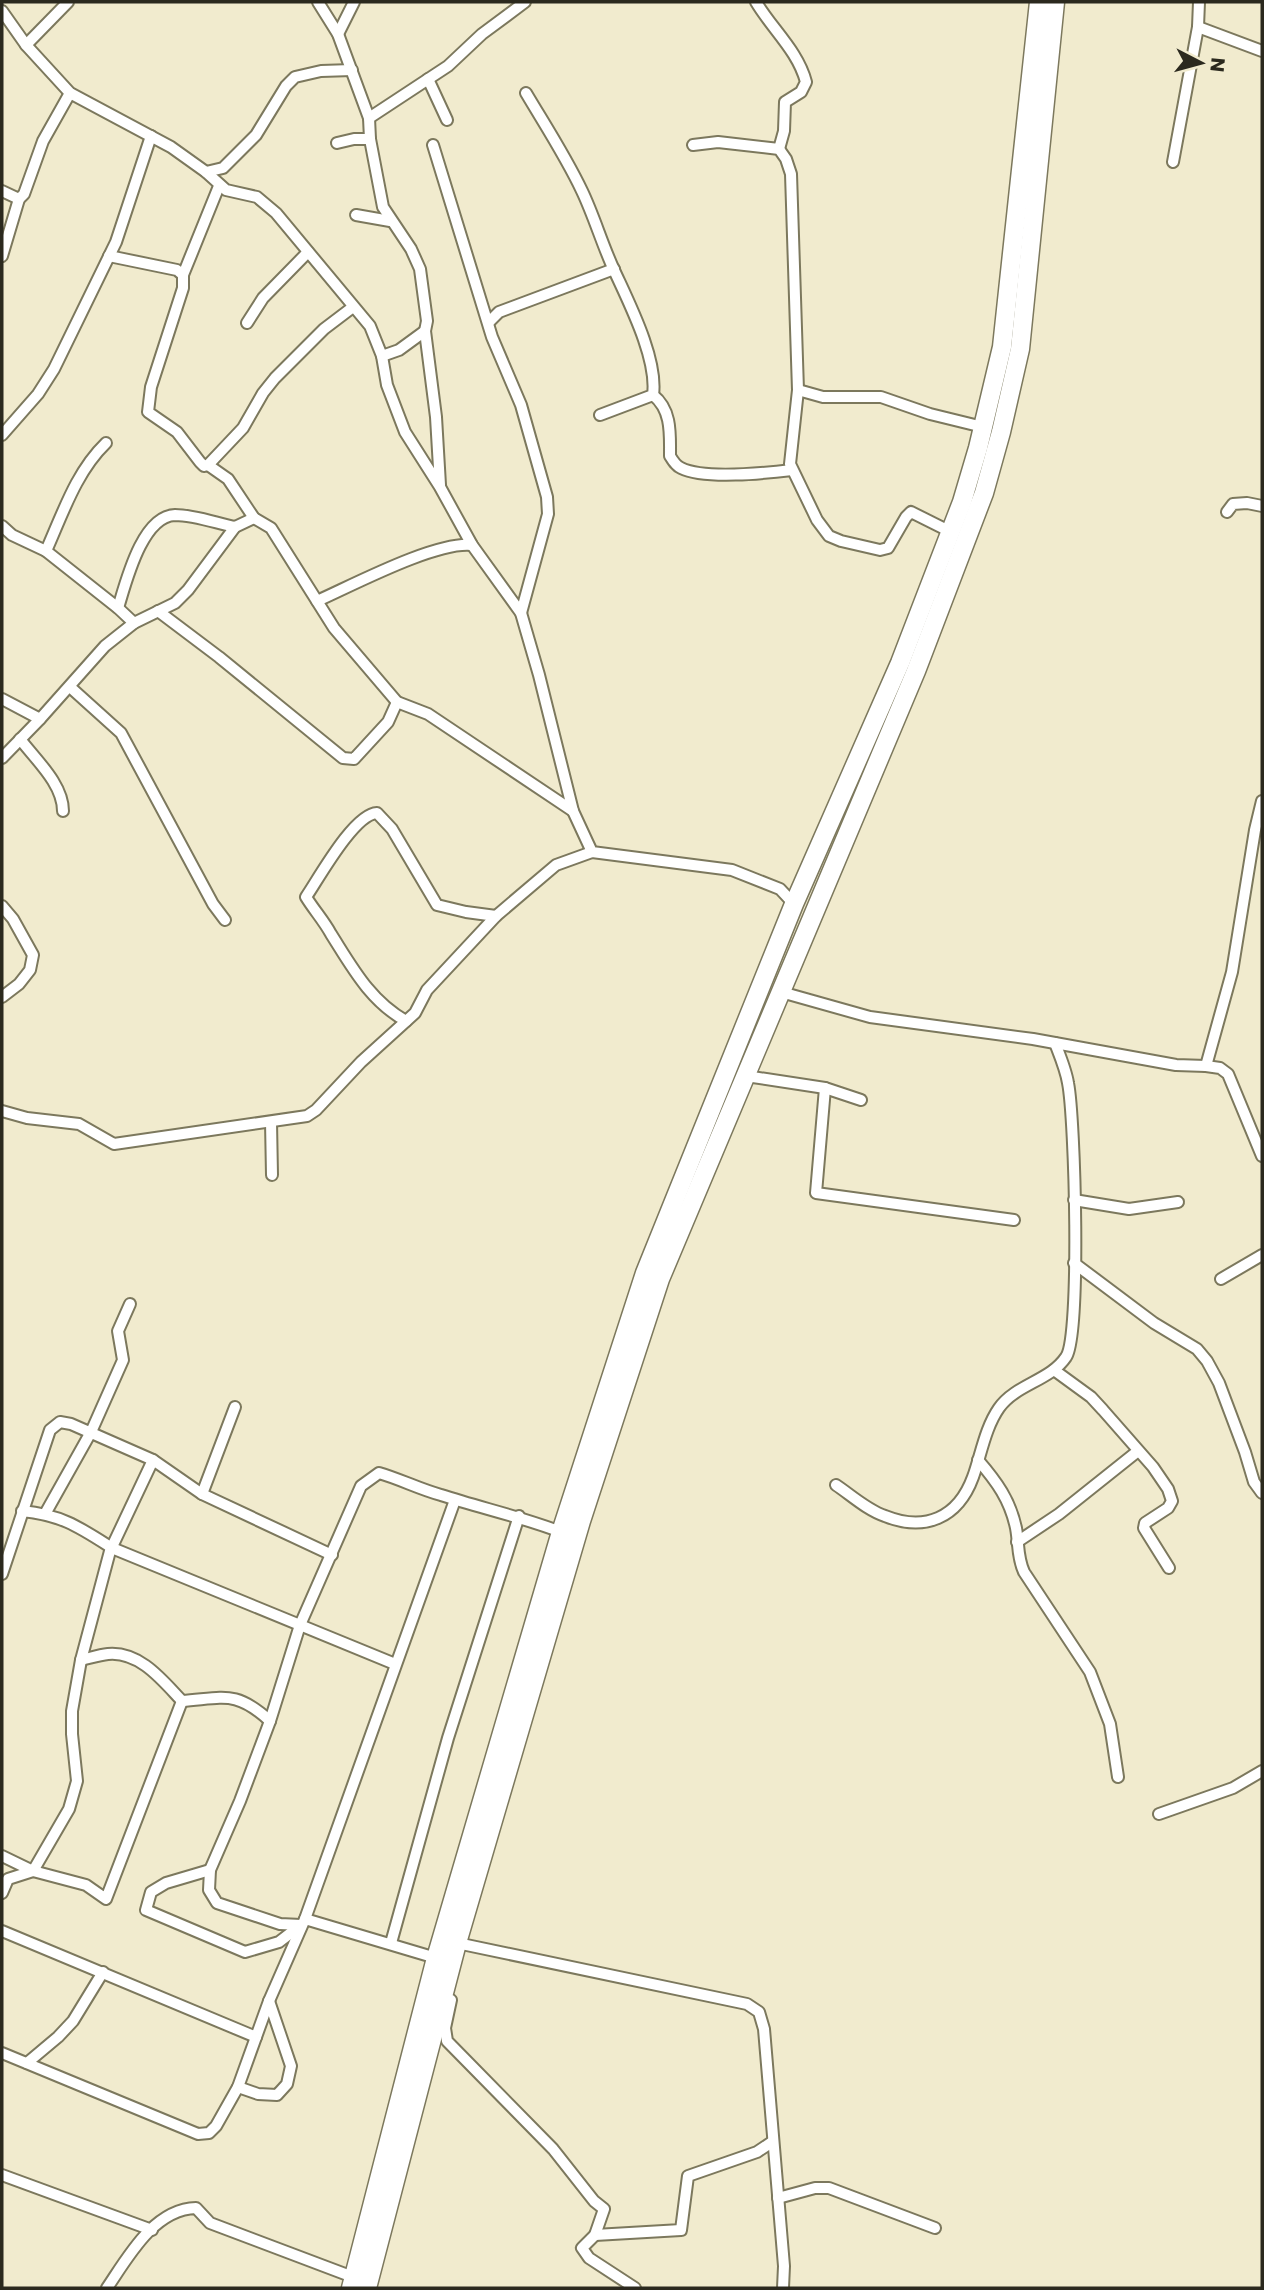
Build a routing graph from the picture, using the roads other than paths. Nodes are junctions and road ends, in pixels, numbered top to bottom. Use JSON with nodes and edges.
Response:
{"nodes":[{"id":1,"x":68,"y":2,"type":"edge"},
{"id":2,"x":318,"y":2,"type":"edge"},
{"id":3,"x":354,"y":2,"type":"edge"},
{"id":4,"x":525,"y":2,"type":"edge"},
{"id":5,"x":756,"y":2,"type":"edge"},
{"id":6,"x":1039,"y":2,"type":"edge"},
{"id":7,"x":1055,"y":2,"type":"edge"},
{"id":8,"x":1199,"y":2,"type":"edge"},
{"id":9,"x":2,"y":11,"type":"edge"},
{"id":10,"x":1198,"y":27,"type":"junction"},
{"id":11,"x":338,"y":34,"type":"junction"},
{"id":12,"x":26,"y":45,"type":"junction"},
{"id":13,"x":1262,"y":51,"type":"edge"},
{"id":14,"x":352,"y":70,"type":"junction"},
{"id":15,"x":428,"y":79,"type":"junction"},
{"id":16,"x":70,"y":93,"type":"junction"},
{"id":17,"x":526,"y":93,"type":"dead end"},
{"id":18,"x":369,"y":118,"type":"junction"},
{"id":19,"x":447,"y":120,"type":"dead end"},
{"id":20,"x":151,"y":136,"type":"junction"},
{"id":21,"x":370,"y":139,"type":"junction"},
{"id":22,"x":337,"y":143,"type":"dead end"},
{"id":23,"x":433,"y":145,"type":"dead end"},
{"id":24,"x":693,"y":145,"type":"dead end"},
{"id":25,"x":779,"y":149,"type":"junction"},
{"id":26,"x":1174,"y":162,"type":"dead end"},
{"id":27,"x":206,"y":172,"type":"junction"},
{"id":28,"x":219,"y":186,"type":"junction"},
{"id":29,"x":2,"y":191,"type":"edge"},
{"id":30,"x":19,"y":199,"type":"junction"},
{"id":31,"x":356,"y":215,"type":"dead end"},
{"id":32,"x":390,"y":220,"type":"junction"},
{"id":33,"x":308,"y":252,"type":"junction"},
{"id":34,"x":2,"y":256,"type":"edge"},
{"id":35,"x":108,"y":256,"type":"junction"},
{"id":36,"x":614,"y":269,"type":"junction"},
{"id":37,"x":183,"y":275,"type":"junction"},
{"id":38,"x":353,"y":307,"type":"junction"},
{"id":39,"x":484,"y":309,"type":"junction"},
{"id":40,"x":499,"y":312,"type":"junction"},
{"id":41,"x":489,"y":322,"type":"junction"},
{"id":42,"x":247,"y":323,"type":"dead end"},
{"id":43,"x":425,"y":331,"type":"junction"},
{"id":44,"x":382,"y":356,"type":"junction"},
{"id":45,"x":798,"y":390,"type":"junction"},
{"id":46,"x":653,"y":395,"type":"junction"},
{"id":47,"x":600,"y":415,"type":"dead end"},
{"id":48,"x":983,"y":427,"type":"junction"},
{"id":49,"x":2,"y":435,"type":"edge"},
{"id":50,"x":106,"y":443,"type":"dead end"},
{"id":51,"x":208,"y":465,"type":"junction"},
{"id":52,"x":792,"y":470,"type":"junction"},
{"id":53,"x":440,"y":486,"type":"junction"},
{"id":54,"x":970,"y":505,"type":"junction"},
{"id":55,"x":1262,"y":506,"type":"edge"},
{"id":56,"x":1227,"y":512,"type":"dead end"},
{"id":57,"x":254,"y":518,"type":"junction"},
{"id":58,"x":2,"y":526,"type":"edge"},
{"id":59,"x":235,"y":527,"type":"junction"},
{"id":60,"x":951,"y":532,"type":"junction"},
{"id":61,"x":472,"y":545,"type":"junction"},
{"id":62,"x":47,"y":551,"type":"junction"},
{"id":63,"x":317,"y":601,"type":"junction"},
{"id":64,"x":118,"y":608,"type":"junction"},
{"id":65,"x":158,"y":611,"type":"junction"},
{"id":66,"x":521,"y":612,"type":"junction"},
{"id":67,"x":134,"y":623,"type":"junction"},
{"id":68,"x":70,"y":687,"type":"junction"},
{"id":69,"x":2,"y":699,"type":"edge"},
{"id":70,"x":397,"y":702,"type":"junction"},
{"id":71,"x":40,"y":719,"type":"junction"},
{"id":72,"x":20,"y":739,"type":"junction"},
{"id":73,"x":2,"y":758,"type":"edge"},
{"id":74,"x":1262,"y":801,"type":"edge"},
{"id":75,"x":63,"y":811,"type":"dead end"},
{"id":76,"x":573,"y":811,"type":"junction"},
{"id":77,"x":592,"y":852,"type":"junction"},
{"id":78,"x":794,"y":904,"type":"junction"},
{"id":79,"x":2,"y":906,"type":"edge"},
{"id":80,"x":496,"y":915,"type":"junction"},
{"id":81,"x":225,"y":920,"type":"dead end"},
{"id":82,"x":781,"y":992,"type":"junction"},
{"id":83,"x":2,"y":997,"type":"edge"},
{"id":84,"x":406,"y":1021,"type":"junction"},
{"id":85,"x":1055,"y":1043,"type":"junction"},
{"id":86,"x":1206,"y":1066,"type":"junction"},
{"id":87,"x":746,"y":1076,"type":"junction"},
{"id":88,"x":825,"y":1088,"type":"junction"},
{"id":89,"x":861,"y":1100,"type":"dead end"},
{"id":90,"x":2,"y":1111,"type":"edge"},
{"id":91,"x":271,"y":1122,"type":"junction"},
{"id":92,"x":1262,"y":1156,"type":"edge"},
{"id":93,"x":272,"y":1175,"type":"dead end"},
{"id":94,"x":1074,"y":1200,"type":"junction"},
{"id":95,"x":1178,"y":1202,"type":"dead end"},
{"id":96,"x":1014,"y":1220,"type":"dead end"},
{"id":97,"x":1262,"y":1255,"type":"edge"},
{"id":98,"x":1074,"y":1263,"type":"junction"},
{"id":99,"x":1222,"y":1279,"type":"dead end"},
{"id":100,"x":131,"y":1304,"type":"dead end"},
{"id":101,"x":1054,"y":1370,"type":"junction"},
{"id":102,"x":235,"y":1407,"type":"dead end"},
{"id":103,"x":91,"y":1432,"type":"junction"},
{"id":104,"x":1139,"y":1451,"type":"junction"},
{"id":105,"x":153,"y":1460,"type":"junction"},
{"id":106,"x":978,"y":1460,"type":"junction"},
{"id":107,"x":835,"y":1485,"type":"dead end"},
{"id":108,"x":1262,"y":1493,"type":"edge"},
{"id":109,"x":202,"y":1494,"type":"junction"},
{"id":110,"x":456,"y":1500,"type":"junction"},
{"id":111,"x":22,"y":1511,"type":"junction"},
{"id":112,"x":45,"y":1514,"type":"junction"},
{"id":113,"x":519,"y":1516,"type":"junction"},
{"id":114,"x":561,"y":1532,"type":"junction"},
{"id":115,"x":1017,"y":1542,"type":"junction"},
{"id":116,"x":112,"y":1548,"type":"junction"},
{"id":117,"x":332,"y":1555,"type":"junction"},
{"id":118,"x":1169,"y":1568,"type":"dead end"},
{"id":119,"x":2,"y":1574,"type":"edge"},
{"id":120,"x":300,"y":1625,"type":"junction"},
{"id":121,"x":80,"y":1660,"type":"junction"},
{"id":122,"x":396,"y":1664,"type":"junction"},
{"id":123,"x":182,"y":1701,"type":"junction"},
{"id":124,"x":270,"y":1721,"type":"junction"},
{"id":125,"x":505,"y":1751,"type":"junction"},
{"id":126,"x":1262,"y":1771,"type":"edge"},
{"id":127,"x":1118,"y":1777,"type":"dead end"},
{"id":128,"x":1159,"y":1814,"type":"dead end"},
{"id":129,"x":2,"y":1856,"type":"edge"},
{"id":130,"x":210,"y":1870,"type":"junction"},
{"id":131,"x":33,"y":1871,"type":"junction"},
{"id":132,"x":2,"y":1893,"type":"edge"},
{"id":133,"x":303,"y":1922,"type":"junction"},
{"id":134,"x":2,"y":1931,"type":"edge"},
{"id":135,"x":391,"y":1943,"type":"junction"},
{"id":136,"x":460,"y":1944,"type":"junction"},
{"id":137,"x":436,"y":1958,"type":"junction"},
{"id":138,"x":103,"y":1972,"type":"junction"},
{"id":139,"x":269,"y":2001,"type":"junction"},
{"id":140,"x":256,"y":2037,"type":"junction"},
{"id":141,"x":2,"y":2053,"type":"edge"},
{"id":142,"x":27,"y":2063,"type":"junction"},
{"id":143,"x":238,"y":2087,"type":"junction"},
{"id":144,"x":772,"y":2142,"type":"junction"},
{"id":145,"x":2,"y":2175,"type":"edge"},
{"id":146,"x":778,"y":2198,"type":"junction"},
{"id":147,"x":935,"y":2228,"type":"dead end"},
{"id":148,"x":152,"y":2230,"type":"junction"},
{"id":149,"x":596,"y":2235,"type":"junction"},
{"id":150,"x":357,"y":2285,"type":"edge"},
{"id":151,"x":107,"y":2288,"type":"edge"},
{"id":152,"x":635,"y":2288,"type":"edge"},
{"id":153,"x":783,"y":2288,"type":"edge"}],
"edges":[{"from":1,"to":12,"type":"street"},
{"from":2,"to":11,"type":"street"},
{"from":3,"to":11,"type":"street"},
{"from":4,"to":15,"type":"street"},
{"from":5,"to":25,"type":"street"},
{"from":6,"to":48,"type":"main road"},
{"from":7,"to":54,"type":"main road"},
{"from":8,"to":10,"type":"street"},
{"from":9,"to":12,"type":"street"},
{"from":10,"to":13,"type":"street"},
{"from":10,"to":26,"type":"street"},
{"from":11,"to":14,"type":"street"},
{"from":12,"to":16,"type":"street"},
{"from":14,"to":18,"type":"street"},
{"from":14,"to":27,"type":"street"},
{"from":15,"to":18,"type":"street"},
{"from":15,"to":19,"type":"street"},
{"from":16,"to":20,"type":"street"},
{"from":16,"to":30,"type":"street"},
{"from":17,"to":36,"type":"street"},
{"from":18,"to":21,"type":"street"},
{"from":20,"to":27,"type":"street"},
{"from":20,"to":35,"type":"street"},
{"from":21,"to":22,"type":"street"},
{"from":21,"to":32,"type":"street"},
{"from":23,"to":39,"type":"street"},
{"from":24,"to":25,"type":"street"},
{"from":25,"to":45,"type":"street"},
{"from":27,"to":28,"type":"street"},
{"from":28,"to":33,"type":"street"},
{"from":28,"to":37,"type":"street"},
{"from":29,"to":30,"type":"street"},
{"from":30,"to":34,"type":"street"},
{"from":31,"to":32,"type":"street"},
{"from":32,"to":43,"type":"street"},
{"from":33,"to":38,"type":"street"},
{"from":33,"to":42,"type":"street"},
{"from":35,"to":37,"type":"street"},
{"from":35,"to":49,"type":"street"},
{"from":36,"to":40,"type":"street"},
{"from":36,"to":46,"type":"street"},
{"from":37,"to":51,"type":"street"},
{"from":38,"to":44,"type":"street"},
{"from":38,"to":51,"type":"street"},
{"from":39,"to":40,"type":"street"},
{"from":39,"to":41,"type":"street"},
{"from":40,"to":41,"type":"street"},
{"from":41,"to":66,"type":"street"},
{"from":43,"to":44,"type":"street"},
{"from":43,"to":53,"type":"street"},
{"from":44,"to":53,"type":"street"},
{"from":45,"to":48,"type":"street"},
{"from":45,"to":52,"type":"street"},
{"from":46,"to":47,"type":"street"},
{"from":46,"to":52,"type":"street"},
{"from":48,"to":54,"type":"main road"},
{"from":50,"to":62,"type":"street"},
{"from":51,"to":57,"type":"street"},
{"from":52,"to":60,"type":"street"},
{"from":53,"to":61,"type":"street"},
{"from":54,"to":60,"type":"main road"},
{"from":54,"to":82,"type":"main road"},
{"from":55,"to":56,"type":"street"},
{"from":57,"to":59,"type":"street"},
{"from":57,"to":63,"type":"street"},
{"from":58,"to":62,"type":"street"},
{"from":59,"to":64,"type":"street"},
{"from":59,"to":65,"type":"street"},
{"from":60,"to":78,"type":"main road"},
{"from":61,"to":63,"type":"street"},
{"from":61,"to":66,"type":"street"},
{"from":62,"to":64,"type":"street"},
{"from":63,"to":70,"type":"street"},
{"from":64,"to":67,"type":"street"},
{"from":65,"to":67,"type":"street"},
{"from":65,"to":70,"type":"street"},
{"from":66,"to":76,"type":"street"},
{"from":67,"to":68,"type":"street"},
{"from":68,"to":71,"type":"street"},
{"from":68,"to":81,"type":"street"},
{"from":69,"to":71,"type":"street"},
{"from":70,"to":76,"type":"street"},
{"from":71,"to":72,"type":"street"},
{"from":72,"to":73,"type":"street"},
{"from":72,"to":75,"type":"street"},
{"from":74,"to":86,"type":"street"},
{"from":76,"to":77,"type":"street"},
{"from":77,"to":78,"type":"street"},
{"from":77,"to":80,"type":"street"},
{"from":78,"to":114,"type":"main road"},
{"from":79,"to":83,"type":"street"},
{"from":80,"to":84,"type":"street"},
{"from":80,"to":84,"type":"street"},
{"from":82,"to":85,"type":"street"},
{"from":82,"to":87,"type":"main road"},
{"from":84,"to":91,"type":"street"},
{"from":85,"to":86,"type":"street"},
{"from":85,"to":94,"type":"street"},
{"from":86,"to":92,"type":"street"},
{"from":87,"to":88,"type":"street"},
{"from":87,"to":125,"type":"main road"},
{"from":88,"to":89,"type":"street"},
{"from":88,"to":96,"type":"street"},
{"from":90,"to":91,"type":"street"},
{"from":91,"to":93,"type":"street"},
{"from":94,"to":95,"type":"street"},
{"from":94,"to":98,"type":"street"},
{"from":97,"to":99,"type":"street"},
{"from":98,"to":101,"type":"street"},
{"from":98,"to":108,"type":"street"},
{"from":100,"to":103,"type":"street"},
{"from":101,"to":104,"type":"street"},
{"from":101,"to":106,"type":"street"},
{"from":102,"to":109,"type":"street"},
{"from":103,"to":105,"type":"street"},
{"from":103,"to":111,"type":"street"},
{"from":103,"to":112,"type":"street"},
{"from":104,"to":115,"type":"street"},
{"from":104,"to":118,"type":"street"},
{"from":105,"to":109,"type":"street"},
{"from":105,"to":116,"type":"street"},
{"from":106,"to":107,"type":"street"},
{"from":106,"to":115,"type":"street"},
{"from":109,"to":117,"type":"street"},
{"from":110,"to":113,"type":"street"},
{"from":110,"to":117,"type":"street"},
{"from":110,"to":122,"type":"street"},
{"from":111,"to":112,"type":"street"},
{"from":111,"to":119,"type":"street"},
{"from":112,"to":116,"type":"street"},
{"from":113,"to":114,"type":"street"},
{"from":113,"to":135,"type":"street"},
{"from":114,"to":125,"type":"main road"},
{"from":115,"to":127,"type":"street"},
{"from":116,"to":120,"type":"street"},
{"from":116,"to":121,"type":"street"},
{"from":117,"to":120,"type":"street"},
{"from":120,"to":122,"type":"street"},
{"from":120,"to":124,"type":"street"},
{"from":121,"to":123,"type":"street"},
{"from":121,"to":131,"type":"street"},
{"from":122,"to":133,"type":"street"},
{"from":123,"to":124,"type":"street"},
{"from":123,"to":131,"type":"street"},
{"from":124,"to":130,"type":"street"},
{"from":125,"to":136,"type":"main road"},
{"from":125,"to":137,"type":"main road"},
{"from":126,"to":128,"type":"street"},
{"from":129,"to":131,"type":"street"},
{"from":130,"to":133,"type":"street"},
{"from":130,"to":133,"type":"street"},
{"from":131,"to":132,"type":"street"},
{"from":133,"to":135,"type":"street"},
{"from":133,"to":139,"type":"street"},
{"from":134,"to":138,"type":"street"},
{"from":135,"to":137,"type":"street"},
{"from":136,"to":144,"type":"street"},
{"from":136,"to":149,"type":"street"},
{"from":136,"to":150,"type":"main road"},
{"from":137,"to":150,"type":"main road"},
{"from":138,"to":140,"type":"street"},
{"from":138,"to":142,"type":"street"},
{"from":139,"to":140,"type":"street"},
{"from":139,"to":143,"type":"street"},
{"from":140,"to":143,"type":"street"},
{"from":141,"to":142,"type":"street"},
{"from":142,"to":143,"type":"street"},
{"from":144,"to":146,"type":"street"},
{"from":144,"to":149,"type":"street"},
{"from":145,"to":148,"type":"street"},
{"from":146,"to":147,"type":"street"},
{"from":146,"to":153,"type":"street"},
{"from":148,"to":150,"type":"street"},
{"from":148,"to":151,"type":"street"},
{"from":149,"to":152,"type":"street"}]}
